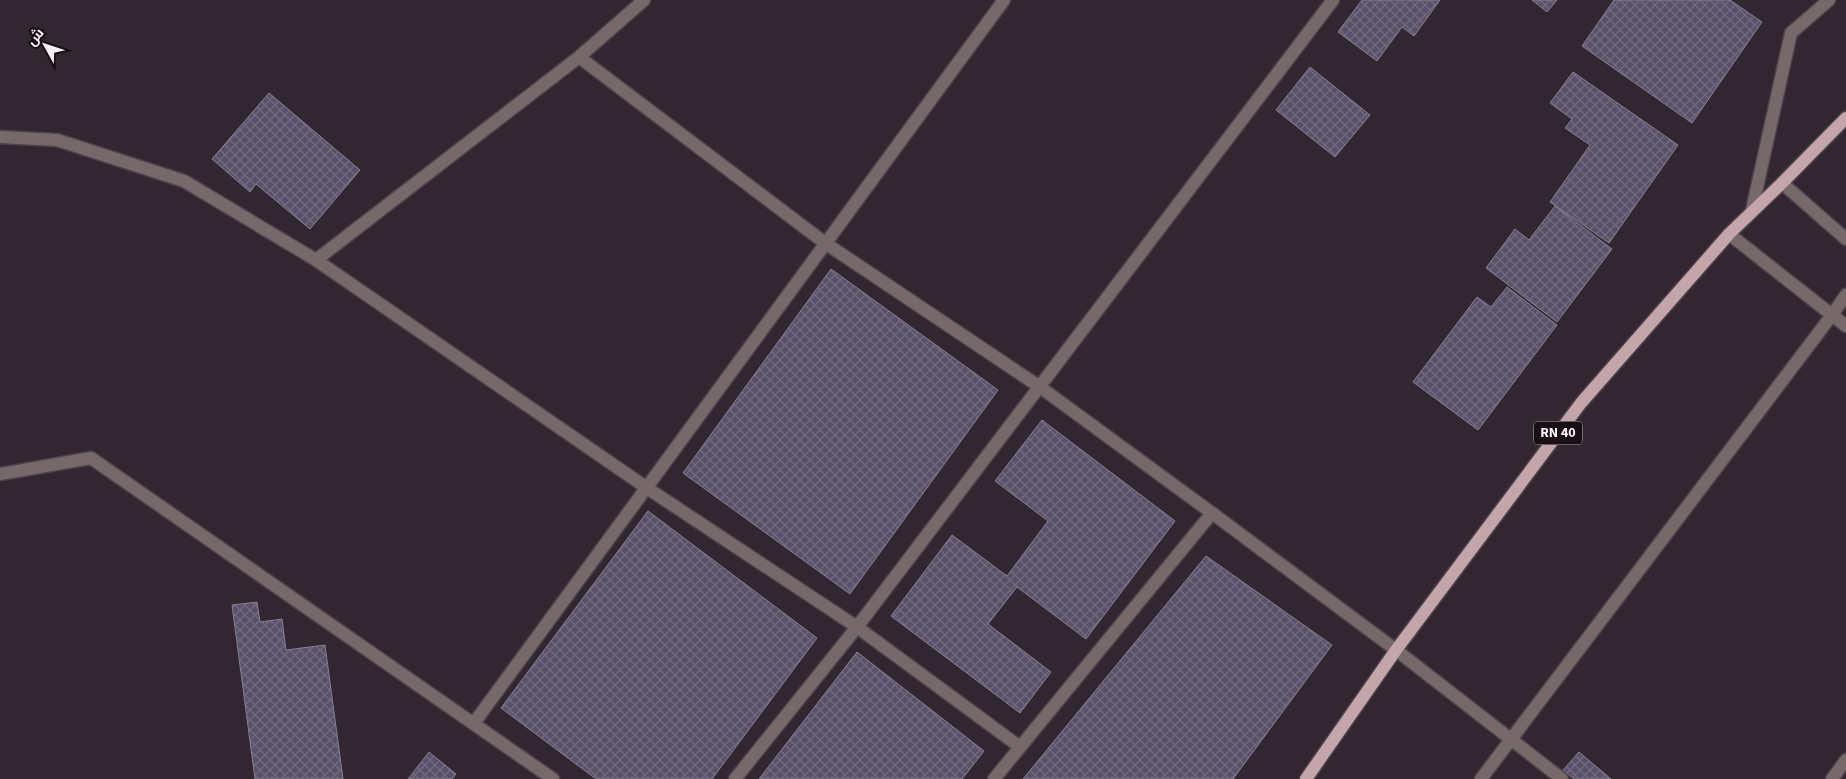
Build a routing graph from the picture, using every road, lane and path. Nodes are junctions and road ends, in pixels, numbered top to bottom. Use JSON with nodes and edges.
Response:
{"nodes":[{"id":1,"x":644,"y":0,"type":"edge"},
{"id":2,"x":1004,"y":0,"type":"edge"},
{"id":3,"x":1333,"y":0,"type":"edge"},
{"id":4,"x":1829,"y":0,"type":"edge"},
{"id":5,"x":579,"y":57,"type":"junction"},
{"id":6,"x":1846,"y":118,"type":"edge"},
{"id":7,"x":0,"y":137,"type":"edge"},
{"id":8,"x":1782,"y":183,"type":"junction"},
{"id":9,"x":1752,"y":210,"type":"junction"},
{"id":10,"x":1729,"y":234,"type":"junction"},
{"id":11,"x":1846,"y":239,"type":"edge"},
{"id":12,"x":825,"y":244,"type":"junction"},
{"id":13,"x":316,"y":260,"type":"junction"},
{"id":14,"x":1846,"y":294,"type":"edge"},
{"id":15,"x":1832,"y":315,"type":"junction"},
{"id":16,"x":1846,"y":326,"type":"edge"},
{"id":17,"x":1040,"y":387,"type":"junction"},
{"id":18,"x":0,"y":474,"type":"edge"},
{"id":19,"x":647,"y":488,"type":"junction"},
{"id":20,"x":1212,"y":512,"type":"junction"},
{"id":21,"x":857,"y":627,"type":"junction"},
{"id":22,"x":1396,"y":650,"type":"junction"},
{"id":23,"x":474,"y":723,"type":"junction"},
{"id":24,"x":1512,"y":740,"type":"junction"},
{"id":25,"x":1020,"y":747,"type":"junction"},
{"id":26,"x":1846,"y":760,"type":"edge"},
{"id":27,"x":553,"y":779,"type":"edge"},
{"id":28,"x":735,"y":779,"type":"edge"},
{"id":29,"x":994,"y":779,"type":"edge"},
{"id":30,"x":1306,"y":779,"type":"edge"},
{"id":31,"x":1481,"y":779,"type":"edge"},
{"id":32,"x":1562,"y":779,"type":"edge"},
{"id":33,"x":1832,"y":779,"type":"edge"}],
"edges":[{"from":1,"to":5,"type":"street"},
{"from":2,"to":12,"type":"street"},
{"from":3,"to":17,"type":"street"},
{"from":4,"to":9,"type":"street"},
{"from":5,"to":12,"type":"street"},
{"from":5,"to":13,"type":"street"},
{"from":6,"to":8,"type":"main road","number":"RN 40"},
{"from":7,"to":13,"type":"street"},
{"from":8,"to":9,"type":"main road","number":"RN 40"},
{"from":8,"to":11,"type":"street"},
{"from":9,"to":10,"type":"main road","number":"RN 40"},
{"from":10,"to":15,"type":"street"},
{"from":10,"to":22,"type":"main road","number":"RN 40"},
{"from":12,"to":17,"type":"street"},
{"from":12,"to":19,"type":"street"},
{"from":13,"to":19,"type":"street"},
{"from":14,"to":15,"type":"street"},
{"from":15,"to":16,"type":"street"},
{"from":15,"to":24,"type":"street"},
{"from":17,"to":20,"type":"street"},
{"from":17,"to":21,"type":"street"},
{"from":18,"to":23,"type":"street"},
{"from":19,"to":21,"type":"street"},
{"from":19,"to":23,"type":"street"},
{"from":20,"to":22,"type":"street"},
{"from":20,"to":25,"type":"street"},
{"from":21,"to":25,"type":"street"},
{"from":21,"to":28,"type":"street"},
{"from":22,"to":24,"type":"street"},
{"from":22,"to":30,"type":"main road","number":"RN 40"},
{"from":23,"to":27,"type":"street"},
{"from":24,"to":31,"type":"street"},
{"from":24,"to":32,"type":"street"},
{"from":25,"to":29,"type":"street"},
{"from":26,"to":33,"type":"street"}]}
